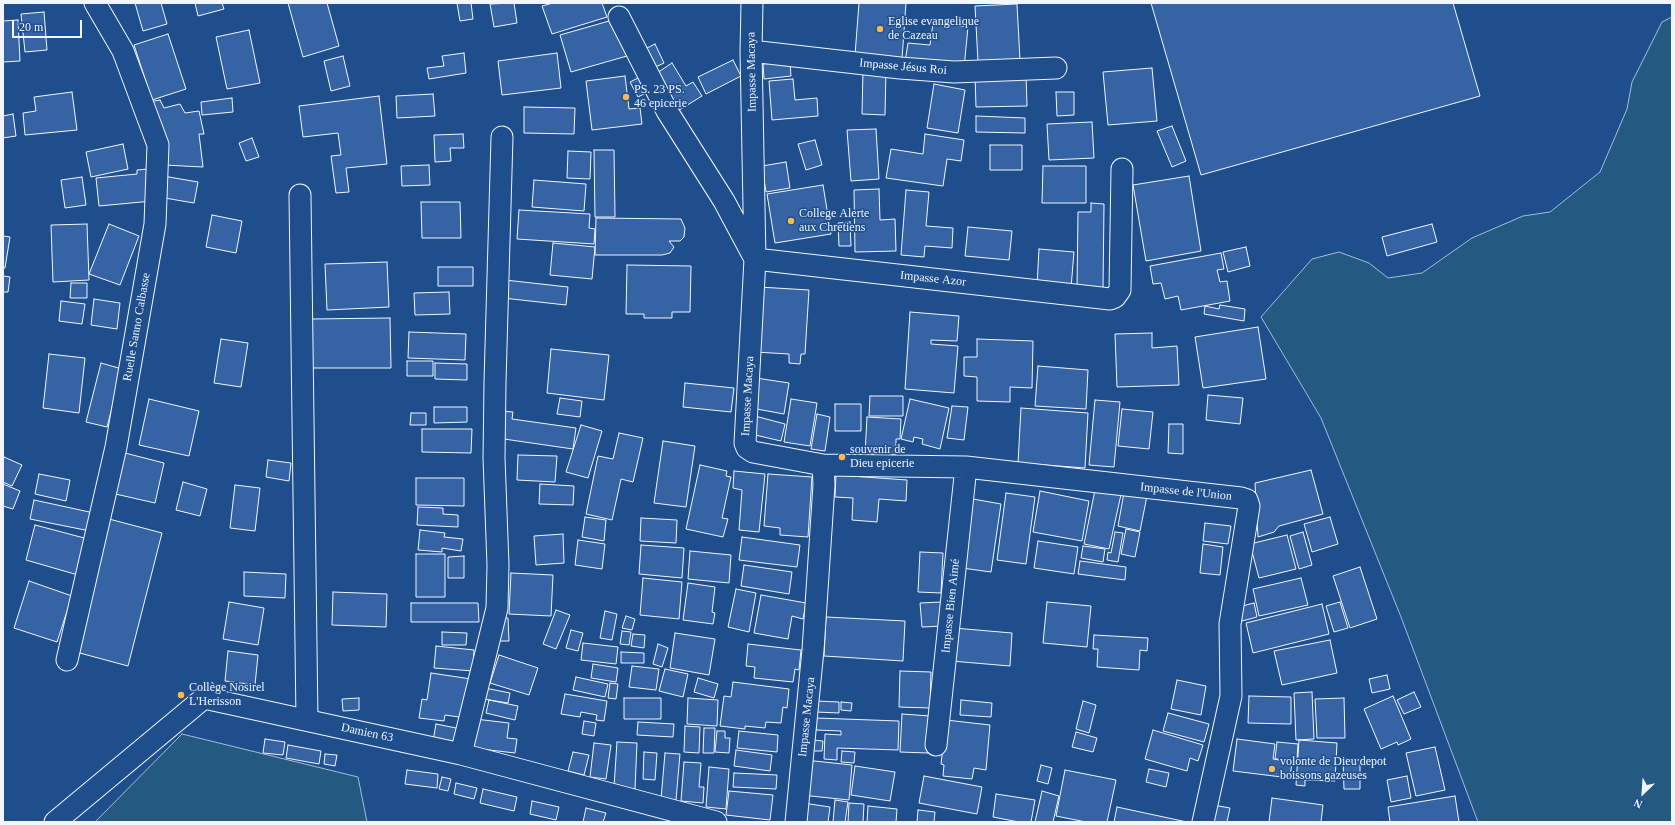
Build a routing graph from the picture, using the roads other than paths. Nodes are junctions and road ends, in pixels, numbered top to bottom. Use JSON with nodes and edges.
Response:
{"nodes":[{"id":1,"x":95,"y":3,"type":"edge"},
{"id":2,"x":752,"y":3,"type":"edge"},
{"id":3,"x":619,"y":17,"type":"dead end"},
{"id":4,"x":752,"y":51,"type":"junction"},
{"id":5,"x":1056,"y":68,"type":"dead end"},
{"id":6,"x":502,"y":137,"type":"dead end"},
{"id":7,"x":1122,"y":169,"type":"dead end"},
{"id":8,"x":300,"y":195,"type":"dead end"},
{"id":9,"x":755,"y":258,"type":"junction"},
{"id":10,"x":823,"y":465,"type":"junction"},
{"id":11,"x":966,"y":467,"type":"junction"},
{"id":12,"x":66,"y":660,"type":"dead end"},
{"id":13,"x":307,"y":720,"type":"junction"},
{"id":14,"x":936,"y":745,"type":"dead end"},
{"id":15,"x":461,"y":754,"type":"junction"},
{"id":16,"x":55,"y":822,"type":"edge"},
{"id":17,"x":716,"y":822,"type":"edge"},
{"id":18,"x":796,"y":822,"type":"edge"},
{"id":19,"x":1203,"y":822,"type":"edge"}],
"edges":[{"from":1,"to":12,"type":"street","name":"Ruelle Sanno Calbasse"},
{"from":2,"to":4,"type":"street","name":"Impasse Macaya"},
{"from":3,"to":9,"type":"street"},
{"from":4,"to":5,"type":"street","name":"Impasse Jésus Roi"},
{"from":4,"to":9,"type":"street","name":"Impasse Macaya"},
{"from":6,"to":15,"type":"street"},
{"from":7,"to":9,"type":"street","name":"Impasse Azor"},
{"from":8,"to":13,"type":"street"},
{"from":9,"to":10,"type":"street","name":"Impasse Macaya"},
{"from":10,"to":11,"type":"street","name":"Impasse de l'Union"},
{"from":10,"to":18,"type":"street","name":"Impasse Macaya"},
{"from":11,"to":14,"type":"street","name":"Impasse Bien Aimé"},
{"from":11,"to":19,"type":"street","name":"Impasse de l'Union"},
{"from":13,"to":15,"type":"street","name":"Damien 63"},
{"from":13,"to":16,"type":"street","name":"Damien 63"},
{"from":15,"to":17,"type":"street","name":"Damien 63"}]}
